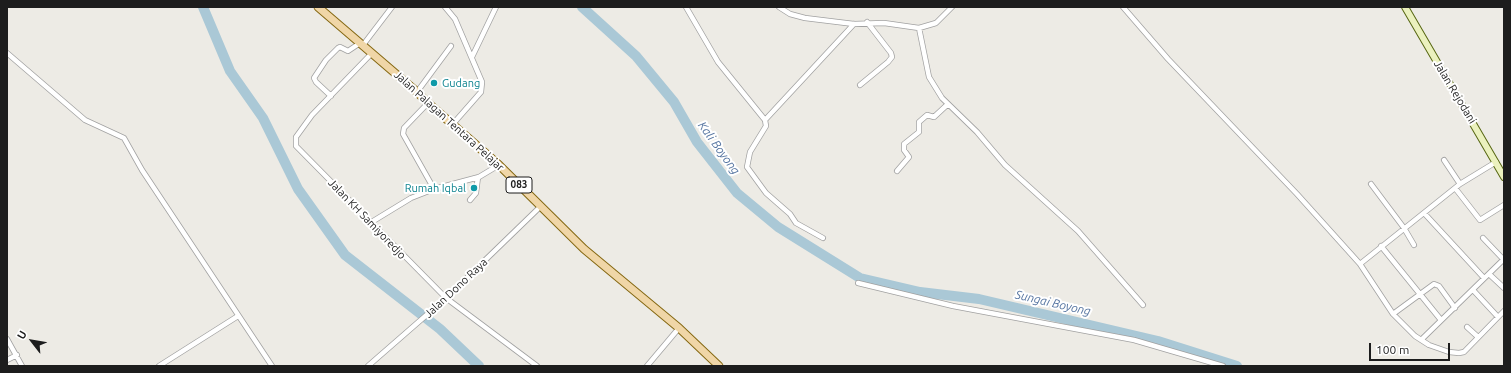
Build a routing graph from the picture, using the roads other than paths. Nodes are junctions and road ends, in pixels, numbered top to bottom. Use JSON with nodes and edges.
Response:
{"nodes":[{"id":1,"x":318,"y":7,"type":"edge"},
{"id":2,"x":392,"y":7,"type":"edge"},
{"id":3,"x":444,"y":7,"type":"edge"},
{"id":4,"x":496,"y":7,"type":"edge"},
{"id":5,"x":686,"y":7,"type":"edge"},
{"id":6,"x":779,"y":7,"type":"edge"},
{"id":7,"x":952,"y":7,"type":"edge"},
{"id":8,"x":1123,"y":7,"type":"edge"},
{"id":9,"x":1405,"y":7,"type":"edge"},
{"id":10,"x":867,"y":22,"type":"junction"},
{"id":11,"x":854,"y":24,"type":"junction"},
{"id":12,"x":919,"y":28,"type":"junction"},
{"id":13,"x":362,"y":44,"type":"junction"},
{"id":14,"x":451,"y":46,"type":"dead end"},
{"id":15,"x":7,"y":53,"type":"edge"},
{"id":16,"x":372,"y":53,"type":"junction"},
{"id":17,"x":472,"y":57,"type":"junction"},
{"id":18,"x":860,"y":85,"type":"dead end"},
{"id":19,"x":417,"y":92,"type":"junction"},
{"id":20,"x":331,"y":96,"type":"junction"},
{"id":21,"x":428,"y":103,"type":"junction"},
{"id":22,"x":948,"y":104,"type":"junction"},
{"id":23,"x":765,"y":120,"type":"junction"},
{"id":24,"x":452,"y":125,"type":"junction"},
{"id":25,"x":1444,"y":160,"type":"dead end"},
{"id":26,"x":1496,"y":162,"type":"junction"},
{"id":27,"x":499,"y":165,"type":"junction"},
{"id":28,"x":897,"y":171,"type":"dead end"},
{"id":29,"x":1504,"y":177,"type":"edge"},
{"id":30,"x":478,"y":178,"type":"junction"},
{"id":31,"x":1371,"y":184,"type":"dead end"},
{"id":32,"x":1460,"y":184,"type":"junction"},
{"id":33,"x":1455,"y":188,"type":"junction"},
{"id":34,"x":434,"y":189,"type":"junction"},
{"id":35,"x":470,"y":200,"type":"dead end"},
{"id":36,"x":1504,"y":205,"type":"edge"},
{"id":37,"x":540,"y":206,"type":"junction"},
{"id":38,"x":1424,"y":213,"type":"junction"},
{"id":39,"x":370,"y":223,"type":"junction"},
{"id":40,"x":1404,"y":228,"type":"junction"},
{"id":41,"x":824,"y":238,"type":"dead end"},
{"id":42,"x":1483,"y":238,"type":"dead end"},
{"id":43,"x":1414,"y":244,"type":"dead end"},
{"id":44,"x":1381,"y":246,"type":"junction"},
{"id":45,"x":1504,"y":259,"type":"edge"},
{"id":46,"x":1360,"y":264,"type":"junction"},
{"id":47,"x":1489,"y":274,"type":"junction"},
{"id":48,"x":1484,"y":278,"type":"junction"},
{"id":49,"x":858,"y":283,"type":"dead end"},
{"id":50,"x":1504,"y":288,"type":"edge"},
{"id":51,"x":1473,"y":290,"type":"junction"},
{"id":52,"x":1420,"y":294,"type":"junction"},
{"id":53,"x":446,"y":298,"type":"junction"},
{"id":54,"x":1143,"y":305,"type":"dead end"},
{"id":55,"x":1455,"y":308,"type":"junction"},
{"id":56,"x":1504,"y":311,"type":"edge"},
{"id":57,"x":1393,"y":314,"type":"junction"},
{"id":58,"x":238,"y":316,"type":"junction"},
{"id":59,"x":1498,"y":317,"type":"junction"},
{"id":60,"x":1441,"y":320,"type":"junction"},
{"id":61,"x":1466,"y":327,"type":"dead end"},
{"id":62,"x":679,"y":328,"type":"junction"},
{"id":63,"x":1478,"y":337,"type":"junction"},
{"id":64,"x":7,"y":339,"type":"edge"},
{"id":65,"x":1421,"y":340,"type":"junction"},
{"id":66,"x":17,"y":354,"type":"junction"},
{"id":67,"x":7,"y":360,"type":"edge"},
{"id":68,"x":22,"y":366,"type":"edge"},
{"id":69,"x":159,"y":366,"type":"edge"},
{"id":70,"x":272,"y":366,"type":"edge"},
{"id":71,"x":368,"y":366,"type":"edge"},
{"id":72,"x":537,"y":366,"type":"edge"},
{"id":73,"x":647,"y":366,"type":"edge"},
{"id":74,"x":719,"y":366,"type":"edge"},
{"id":75,"x":1223,"y":366,"type":"edge"}],
"edges":[{"from":1,"to":13,"type":"main road","name":"Jalan Palagan Tentara Pelajar","number":"083"},
{"from":2,"to":13,"type":"street"},
{"from":3,"to":17,"type":"street"},
{"from":4,"to":17,"type":"street"},
{"from":5,"to":23,"type":"street"},
{"from":6,"to":11,"type":"street"},
{"from":7,"to":12,"type":"street"},
{"from":8,"to":46,"type":"street"},
{"from":9,"to":26,"type":"main road","name":"Jalan Rejodani"},
{"from":10,"to":11,"type":"street"},
{"from":10,"to":12,"type":"street"},
{"from":10,"to":18,"type":"street"},
{"from":11,"to":23,"type":"street"},
{"from":12,"to":22,"type":"street"},
{"from":13,"to":16,"type":"main road","name":"Jalan Palagan Tentara Pelajar","number":"083"},
{"from":13,"to":20,"type":"street"},
{"from":14,"to":19,"type":"street"},
{"from":15,"to":58,"type":"street"},
{"from":16,"to":19,"type":"main road","name":"Jalan Palagan Tentara Pelajar","number":"083"},
{"from":16,"to":20,"type":"street","name":"Jalan KH Samiyoredjo"},
{"from":17,"to":24,"type":"street"},
{"from":19,"to":21,"type":"main road","name":"Jalan Palagan Tentara Pelajar","number":"083"},
{"from":20,"to":39,"type":"street","name":"Jalan KH Samiyoredjo"},
{"from":21,"to":24,"type":"main road","name":"Jalan Palagan Tentara Pelajar","number":"083"},
{"from":21,"to":34,"type":"street"},
{"from":22,"to":28,"type":"street"},
{"from":22,"to":54,"type":"street"},
{"from":23,"to":41,"type":"street"},
{"from":24,"to":27,"type":"main road","name":"Jalan Palagan Tentara Pelajar","number":"083"},
{"from":25,"to":32,"type":"street"},
{"from":26,"to":29,"type":"main road","name":"Jalan Rejodani"},
{"from":26,"to":32,"type":"street"},
{"from":27,"to":30,"type":"street"},
{"from":27,"to":37,"type":"main road","name":"Jalan Palagan Tentara Pelajar","number":"083"},
{"from":30,"to":34,"type":"street"},
{"from":30,"to":35,"type":"street"},
{"from":31,"to":40,"type":"street"},
{"from":32,"to":33,"type":"street"},
{"from":33,"to":36,"type":"street"},
{"from":33,"to":38,"type":"street"},
{"from":34,"to":39,"type":"street"},
{"from":37,"to":53,"type":"street","name":"Jalan Dono Raya"},
{"from":37,"to":62,"type":"main road","name":"Jalan Palagan Tentara Pelajar","number":"083"},
{"from":38,"to":40,"type":"street"},
{"from":38,"to":48,"type":"street"},
{"from":39,"to":53,"type":"street","name":"Jalan KH Samiyoredjo"},
{"from":40,"to":43,"type":"street"},
{"from":40,"to":44,"type":"street"},
{"from":42,"to":45,"type":"street"},
{"from":44,"to":46,"type":"street"},
{"from":44,"to":52,"type":"street"},
{"from":45,"to":47,"type":"street"},
{"from":46,"to":57,"type":"street"},
{"from":47,"to":48,"type":"street"},
{"from":47,"to":50,"type":"street"},
{"from":48,"to":51,"type":"street"},
{"from":49,"to":75,"type":"street"},
{"from":51,"to":55,"type":"street"},
{"from":51,"to":59,"type":"street"},
{"from":52,"to":55,"type":"street"},
{"from":52,"to":57,"type":"street"},
{"from":52,"to":60,"type":"street"},
{"from":53,"to":71,"type":"street","name":"Jalan Dono Raya"},
{"from":53,"to":72,"type":"street","name":"Jalan KH Samiyoredjo"},
{"from":55,"to":60,"type":"street"},
{"from":56,"to":59,"type":"street"},
{"from":57,"to":65,"type":"street"},
{"from":58,"to":69,"type":"street"},
{"from":58,"to":70,"type":"street"},
{"from":59,"to":63,"type":"street"},
{"from":60,"to":65,"type":"street"},
{"from":61,"to":63,"type":"street"},
{"from":62,"to":73,"type":"street"},
{"from":62,"to":74,"type":"main road","name":"Jalan Palagan Tentara Pelajar","number":"083"},
{"from":63,"to":65,"type":"street"},
{"from":64,"to":66,"type":"street"},
{"from":66,"to":67,"type":"street"},
{"from":66,"to":68,"type":"street"}]}
